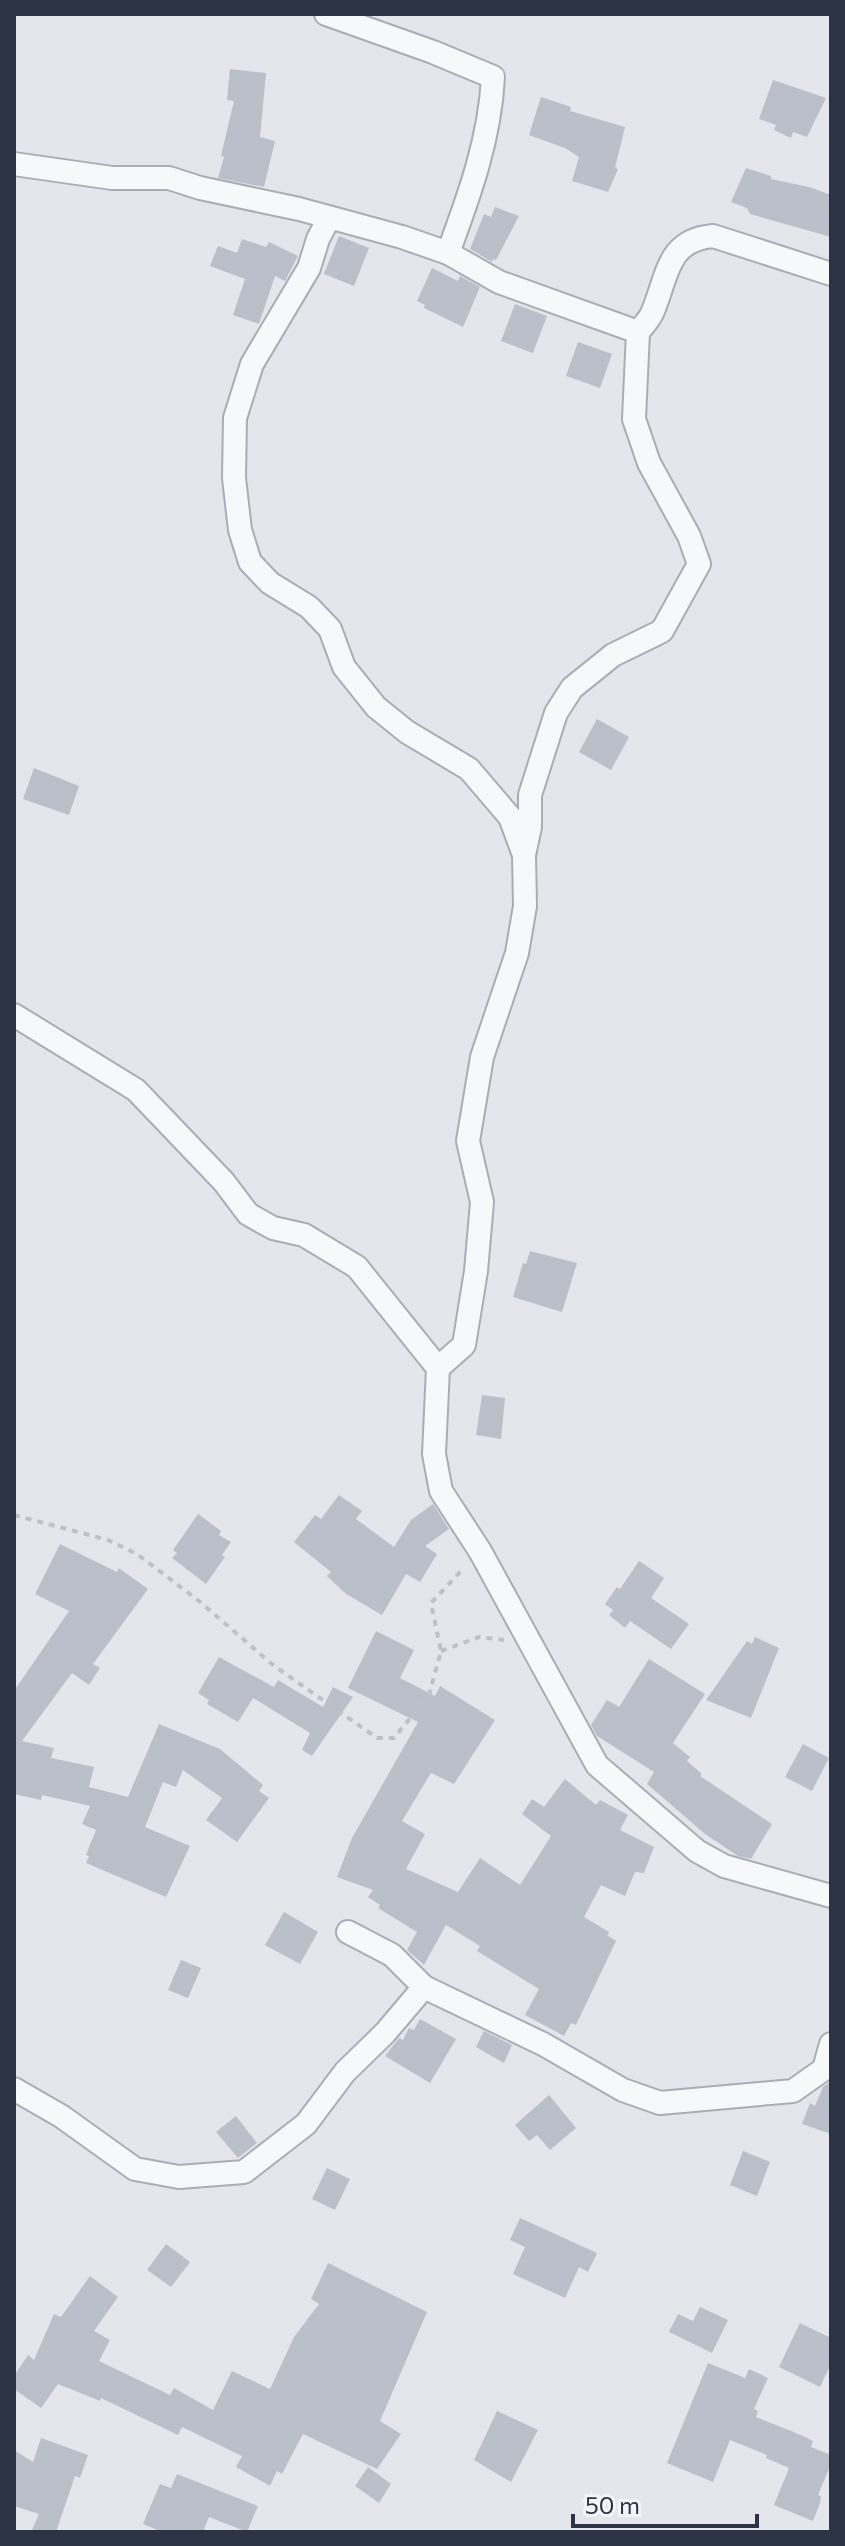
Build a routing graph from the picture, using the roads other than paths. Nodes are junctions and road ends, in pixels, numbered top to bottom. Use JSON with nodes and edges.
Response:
{"nodes":[{"id":1,"x":326,"y":14,"type":"edge"},
{"id":2,"x":14,"y":164,"type":"edge"},
{"id":3,"x":329,"y":218,"type":"junction"},
{"id":4,"x":448,"y":253,"type":"junction"},
{"id":5,"x":831,"y":274,"type":"edge"},
{"id":6,"x":638,"y":332,"type":"junction"},
{"id":7,"x":524,"y":855,"type":"junction"},
{"id":8,"x":14,"y":1015,"type":"edge"},
{"id":9,"x":438,"y":1368,"type":"junction"},
{"id":10,"x":831,"y":1896,"type":"edge"},
{"id":11,"x":348,"y":1932,"type":"dead end"},
{"id":12,"x":424,"y":1987,"type":"junction"},
{"id":13,"x":831,"y":2044,"type":"edge"},
{"id":14,"x":14,"y":2089,"type":"edge"}],
"edges":[{"from":1,"to":4,"type":"street"},
{"from":2,"to":3,"type":"street"},
{"from":3,"to":4,"type":"street"},
{"from":3,"to":7,"type":"street"},
{"from":4,"to":6,"type":"street"},
{"from":5,"to":6,"type":"street"},
{"from":6,"to":7,"type":"street"},
{"from":7,"to":9,"type":"street"},
{"from":8,"to":9,"type":"street"},
{"from":9,"to":10,"type":"street"},
{"from":11,"to":12,"type":"street"},
{"from":12,"to":13,"type":"street"},
{"from":12,"to":14,"type":"street"}]}
